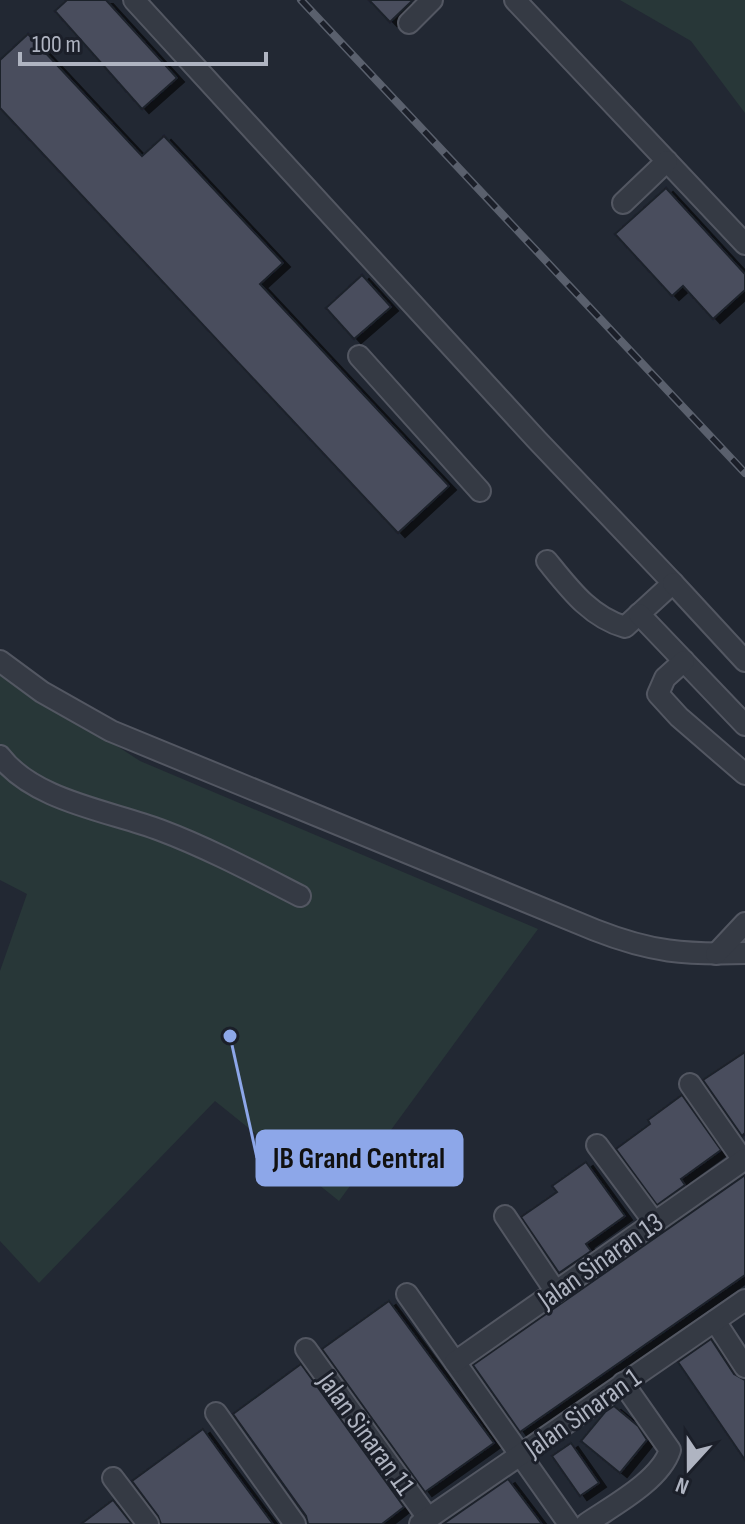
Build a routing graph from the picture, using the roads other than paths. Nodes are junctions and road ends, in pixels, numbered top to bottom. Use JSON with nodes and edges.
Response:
{"nodes":[{"id":1,"x":134,"y":0,"type":"edge"},
{"id":2,"x":432,"y":0,"type":"edge"},
{"id":3,"x":515,"y":0,"type":"edge"},
{"id":4,"x":409,"y":23,"type":"dead end"},
{"id":5,"x":667,"y":161,"type":"junction"},
{"id":6,"x":623,"y":203,"type":"dead end"},
{"id":7,"x":745,"y":244,"type":"edge"},
{"id":8,"x":359,"y":356,"type":"dead end"},
{"id":9,"x":480,"y":491,"type":"dead end"},
{"id":10,"x":547,"y":561,"type":"dead end"},
{"id":11,"x":673,"y":583,"type":"junction"},
{"id":12,"x":639,"y":614,"type":"junction"},
{"id":13,"x":0,"y":661,"type":"edge"},
{"id":14,"x":684,"y":661,"type":"junction"},
{"id":15,"x":745,"y":661,"type":"edge"},
{"id":16,"x":745,"y":725,"type":"edge"},
{"id":17,"x":0,"y":756,"type":"edge"},
{"id":18,"x":745,"y":774,"type":"edge"},
{"id":19,"x":300,"y":896,"type":"dead end"},
{"id":20,"x":745,"y":923,"type":"edge"},
{"id":21,"x":745,"y":953,"type":"edge"},
{"id":22,"x":716,"y":954,"type":"junction"},
{"id":23,"x":690,"y":1084,"type":"dead end"},
{"id":24,"x":597,"y":1145,"type":"dead end"},
{"id":25,"x":744,"y":1160,"type":"edge"},
{"id":26,"x":505,"y":1216,"type":"dead end"},
{"id":27,"x":654,"y":1222,"type":"junction"},
{"id":28,"x":556,"y":1292,"type":"junction"},
{"id":29,"x":407,"y":1294,"type":"dead end"},
{"id":30,"x":745,"y":1300,"type":"edge"},
{"id":31,"x":715,"y":1321,"type":"junction"},
{"id":32,"x":306,"y":1349,"type":"dead end"},
{"id":33,"x":455,"y":1362,"type":"junction"},
{"id":34,"x":745,"y":1367,"type":"edge"},
{"id":35,"x":623,"y":1383,"type":"junction"},
{"id":36,"x":216,"y":1413,"type":"dead end"},
{"id":37,"x":520,"y":1455,"type":"junction"},
{"id":38,"x":113,"y":1478,"type":"dead end"},
{"id":39,"x":424,"y":1521,"type":"edge"},
{"id":40,"x":148,"y":1524,"type":"edge"},
{"id":41,"x":295,"y":1524,"type":"edge"},
{"id":42,"x":569,"y":1524,"type":"edge"},
{"id":43,"x":586,"y":1524,"type":"edge"}],
"edges":[{"from":1,"to":11,"type":"street"},
{"from":2,"to":4,"type":"street"},
{"from":3,"to":5,"type":"street"},
{"from":5,"to":6,"type":"street"},
{"from":5,"to":7,"type":"street"},
{"from":8,"to":9,"type":"street"},
{"from":10,"to":12,"type":"street"},
{"from":11,"to":12,"type":"street"},
{"from":11,"to":15,"type":"street"},
{"from":12,"to":14,"type":"street"},
{"from":13,"to":22,"type":"street"},
{"from":14,"to":16,"type":"street"},
{"from":14,"to":18,"type":"street"},
{"from":17,"to":19,"type":"street"},
{"from":20,"to":22,"type":"street"},
{"from":21,"to":22,"type":"street"},
{"from":23,"to":25,"type":"street"},
{"from":24,"to":27,"type":"street"},
{"from":25,"to":27,"type":"street","name":"Jalan Sinaran 13"},
{"from":26,"to":28,"type":"street"},
{"from":27,"to":28,"type":"street","name":"Jalan Sinaran 13"},
{"from":28,"to":33,"type":"street","name":"Jalan Sinaran 13"},
{"from":29,"to":33,"type":"street"},
{"from":30,"to":31,"type":"street","name":"Jalan Sinaran 1"},
{"from":31,"to":34,"type":"street"},
{"from":31,"to":35,"type":"street","name":"Jalan Sinaran 1"},
{"from":32,"to":39,"type":"street","name":"Jalan Sinaran 11"},
{"from":33,"to":37,"type":"street"},
{"from":35,"to":37,"type":"street","name":"Jalan Sinaran 1"},
{"from":35,"to":43,"type":"street"},
{"from":36,"to":41,"type":"street"},
{"from":37,"to":39,"type":"street","name":"Jalan Sinaran 1"},
{"from":37,"to":42,"type":"street"},
{"from":38,"to":40,"type":"street"}]}
